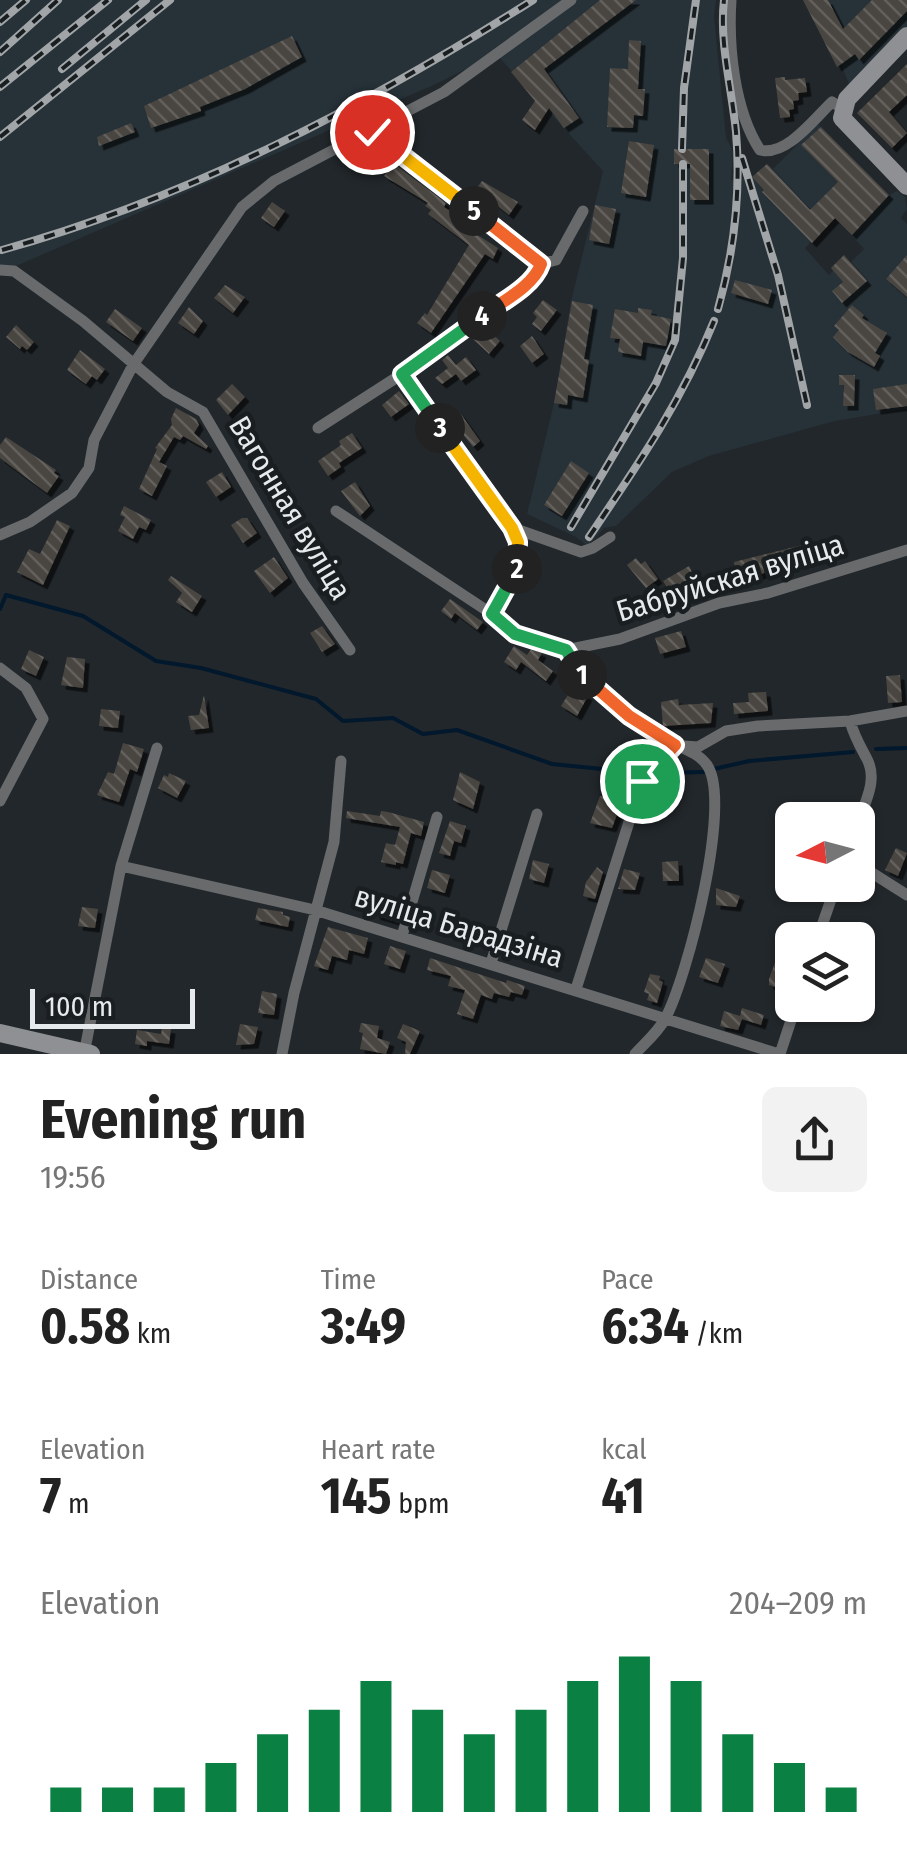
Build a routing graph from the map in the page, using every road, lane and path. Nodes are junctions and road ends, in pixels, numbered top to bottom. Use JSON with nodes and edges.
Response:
{"nodes":[{"id":1,"x":571,"y":0,"type":"edge"},
{"id":2,"x":732,"y":0,"type":"edge"},
{"id":3,"x":907,"y":36,"type":"edge"},
{"id":4,"x":842,"y":113,"type":"junction"},
{"id":5,"x":372,"y":132,"type":"junction"},
{"id":6,"x":907,"y":186,"type":"edge"},
{"id":7,"x":583,"y":211,"type":"dead end"},
{"id":8,"x":541,"y":264,"type":"junction"},
{"id":9,"x":0,"y":270,"type":"edge"},
{"id":10,"x":133,"y":365,"type":"junction"},
{"id":11,"x":402,"y":374,"type":"junction"},
{"id":12,"x":318,"y":428,"type":"dead end"},
{"id":13,"x":336,"y":511,"type":"dead end"},
{"id":14,"x":512,"y":528,"type":"junction"},
{"id":15,"x":0,"y":535,"type":"edge"},
{"id":16,"x":610,"y":537,"type":"dead end"},
{"id":17,"x":907,"y":550,"type":"edge"},
{"id":18,"x":492,"y":614,"type":"junction"},
{"id":19,"x":350,"y":650,"type":"dead end"},
{"id":20,"x":566,"y":650,"type":"junction"},
{"id":21,"x":0,"y":668,"type":"edge"},
{"id":22,"x":907,"y":711,"type":"edge"},
{"id":23,"x":850,"y":721,"type":"junction"},
{"id":24,"x":675,"y":745,"type":"junction"},
{"id":25,"x":158,"y":748,"type":"dead end"},
{"id":26,"x":341,"y":761,"type":"dead end"},
{"id":27,"x":0,"y":800,"type":"edge"},
{"id":28,"x":865,"y":802,"type":"edge"},
{"id":29,"x":536,"y":814,"type":"dead end"},
{"id":30,"x":438,"y":818,"type":"dead end"},
{"id":31,"x":121,"y":866,"type":"junction"},
{"id":32,"x":875,"y":875,"type":"edge"},
{"id":33,"x":907,"y":895,"type":"edge"},
{"id":34,"x":315,"y":910,"type":"junction"},
{"id":35,"x":402,"y":936,"type":"junction"},
{"id":36,"x":491,"y":963,"type":"junction"},
{"id":37,"x":576,"y":989,"type":"junction"},
{"id":38,"x":664,"y":1020,"type":"junction"},
{"id":39,"x":789,"y":1022,"type":"edge"},
{"id":40,"x":0,"y":1033,"type":"edge"},
{"id":41,"x":86,"y":1054,"type":"edge"},
{"id":42,"x":282,"y":1054,"type":"edge"},
{"id":43,"x":635,"y":1054,"type":"edge"},
{"id":44,"x":777,"y":1054,"type":"edge"}],
"edges":[{"from":1,"to":5,"type":"street"},
{"from":2,"to":4,"type":"street"},
{"from":3,"to":4,"type":"main road"},
{"from":4,"to":6,"type":"main road"},
{"from":5,"to":8,"type":"street"},
{"from":5,"to":10,"type":"street"},
{"from":7,"to":8,"type":"street"},
{"from":8,"to":11,"type":"street"},
{"from":9,"to":10,"type":"street","name":"Вагонная вуліца"},
{"from":10,"to":15,"type":"street"},
{"from":10,"to":19,"type":"street","name":"Вагонная вуліца"},
{"from":11,"to":12,"type":"street"},
{"from":11,"to":14,"type":"street"},
{"from":13,"to":18,"type":"street","name":"Бабруйская вуліца"},
{"from":14,"to":16,"type":"street"},
{"from":14,"to":18,"type":"street"},
{"from":17,"to":20,"type":"street","name":"Бабруйская вуліца"},
{"from":18,"to":20,"type":"street","name":"Бабруйская вуліца"},
{"from":20,"to":24,"type":"street"},
{"from":21,"to":27,"type":"street"},
{"from":22,"to":23,"type":"street"},
{"from":23,"to":24,"type":"street"},
{"from":23,"to":28,"type":"street"},
{"from":24,"to":37,"type":"street"},
{"from":24,"to":38,"type":"street"},
{"from":25,"to":31,"type":"street"},
{"from":26,"to":34,"type":"street"},
{"from":29,"to":36,"type":"street"},
{"from":30,"to":35,"type":"street"},
{"from":31,"to":34,"type":"street","name":"вуліца Барадзіна"},
{"from":31,"to":41,"type":"street"},
{"from":32,"to":33,"type":"street"},
{"from":34,"to":35,"type":"street","name":"вуліца Барадзіна"},
{"from":34,"to":42,"type":"street"},
{"from":35,"to":36,"type":"street","name":"вуліца Барадзіна"},
{"from":36,"to":37,"type":"street","name":"вуліца Барадзіна"},
{"from":37,"to":38,"type":"street","name":"вуліца Барадзіна"},
{"from":38,"to":43,"type":"street"},
{"from":38,"to":44,"type":"street","name":"вуліца Барадзіна"},
{"from":39,"to":44,"type":"street"},
{"from":40,"to":41,"type":"main road"}]}
